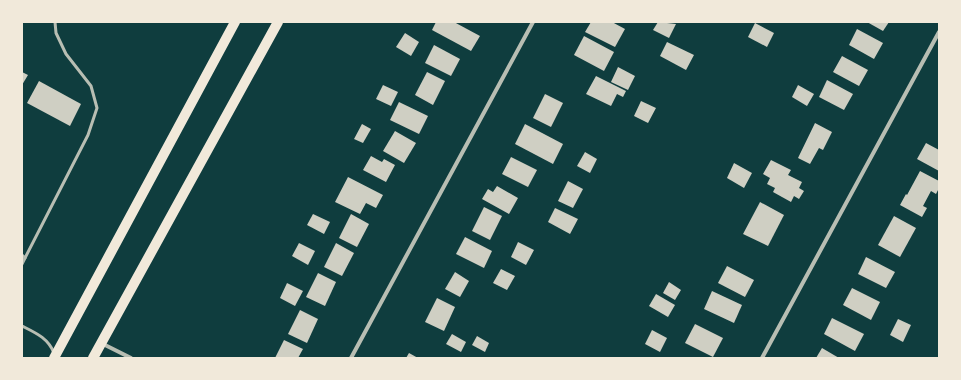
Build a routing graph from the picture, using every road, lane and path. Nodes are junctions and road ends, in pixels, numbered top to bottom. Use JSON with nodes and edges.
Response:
{"nodes":[{"id":1,"x":55,"y":22,"type":"edge"},
{"id":2,"x":235,"y":22,"type":"edge"},
{"id":3,"x":278,"y":22,"type":"edge"},
{"id":4,"x":533,"y":22,"type":"edge"},
{"id":5,"x":939,"y":32,"type":"edge"},
{"id":6,"x":24,"y":256,"type":"edge"},
{"id":7,"x":22,"y":264,"type":"edge"},
{"id":8,"x":22,"y":326,"type":"edge"},
{"id":9,"x":101,"y":342,"type":"junction"},
{"id":10,"x":55,"y":357,"type":"edge"},
{"id":11,"x":93,"y":358,"type":"edge"},
{"id":12,"x":131,"y":358,"type":"edge"},
{"id":13,"x":351,"y":358,"type":"edge"},
{"id":14,"x":762,"y":358,"type":"edge"}],
"edges":[{"from":1,"to":6,"type":"lane"},
{"from":2,"to":10,"type":"highway"},
{"from":3,"to":9,"type":"highway"},
{"from":4,"to":13,"type":"street"},
{"from":5,"to":14,"type":"street"},
{"from":6,"to":7,"type":"lane"},
{"from":8,"to":10,"type":"lane"},
{"from":9,"to":11,"type":"highway"},
{"from":9,"to":12,"type":"street"}]}
